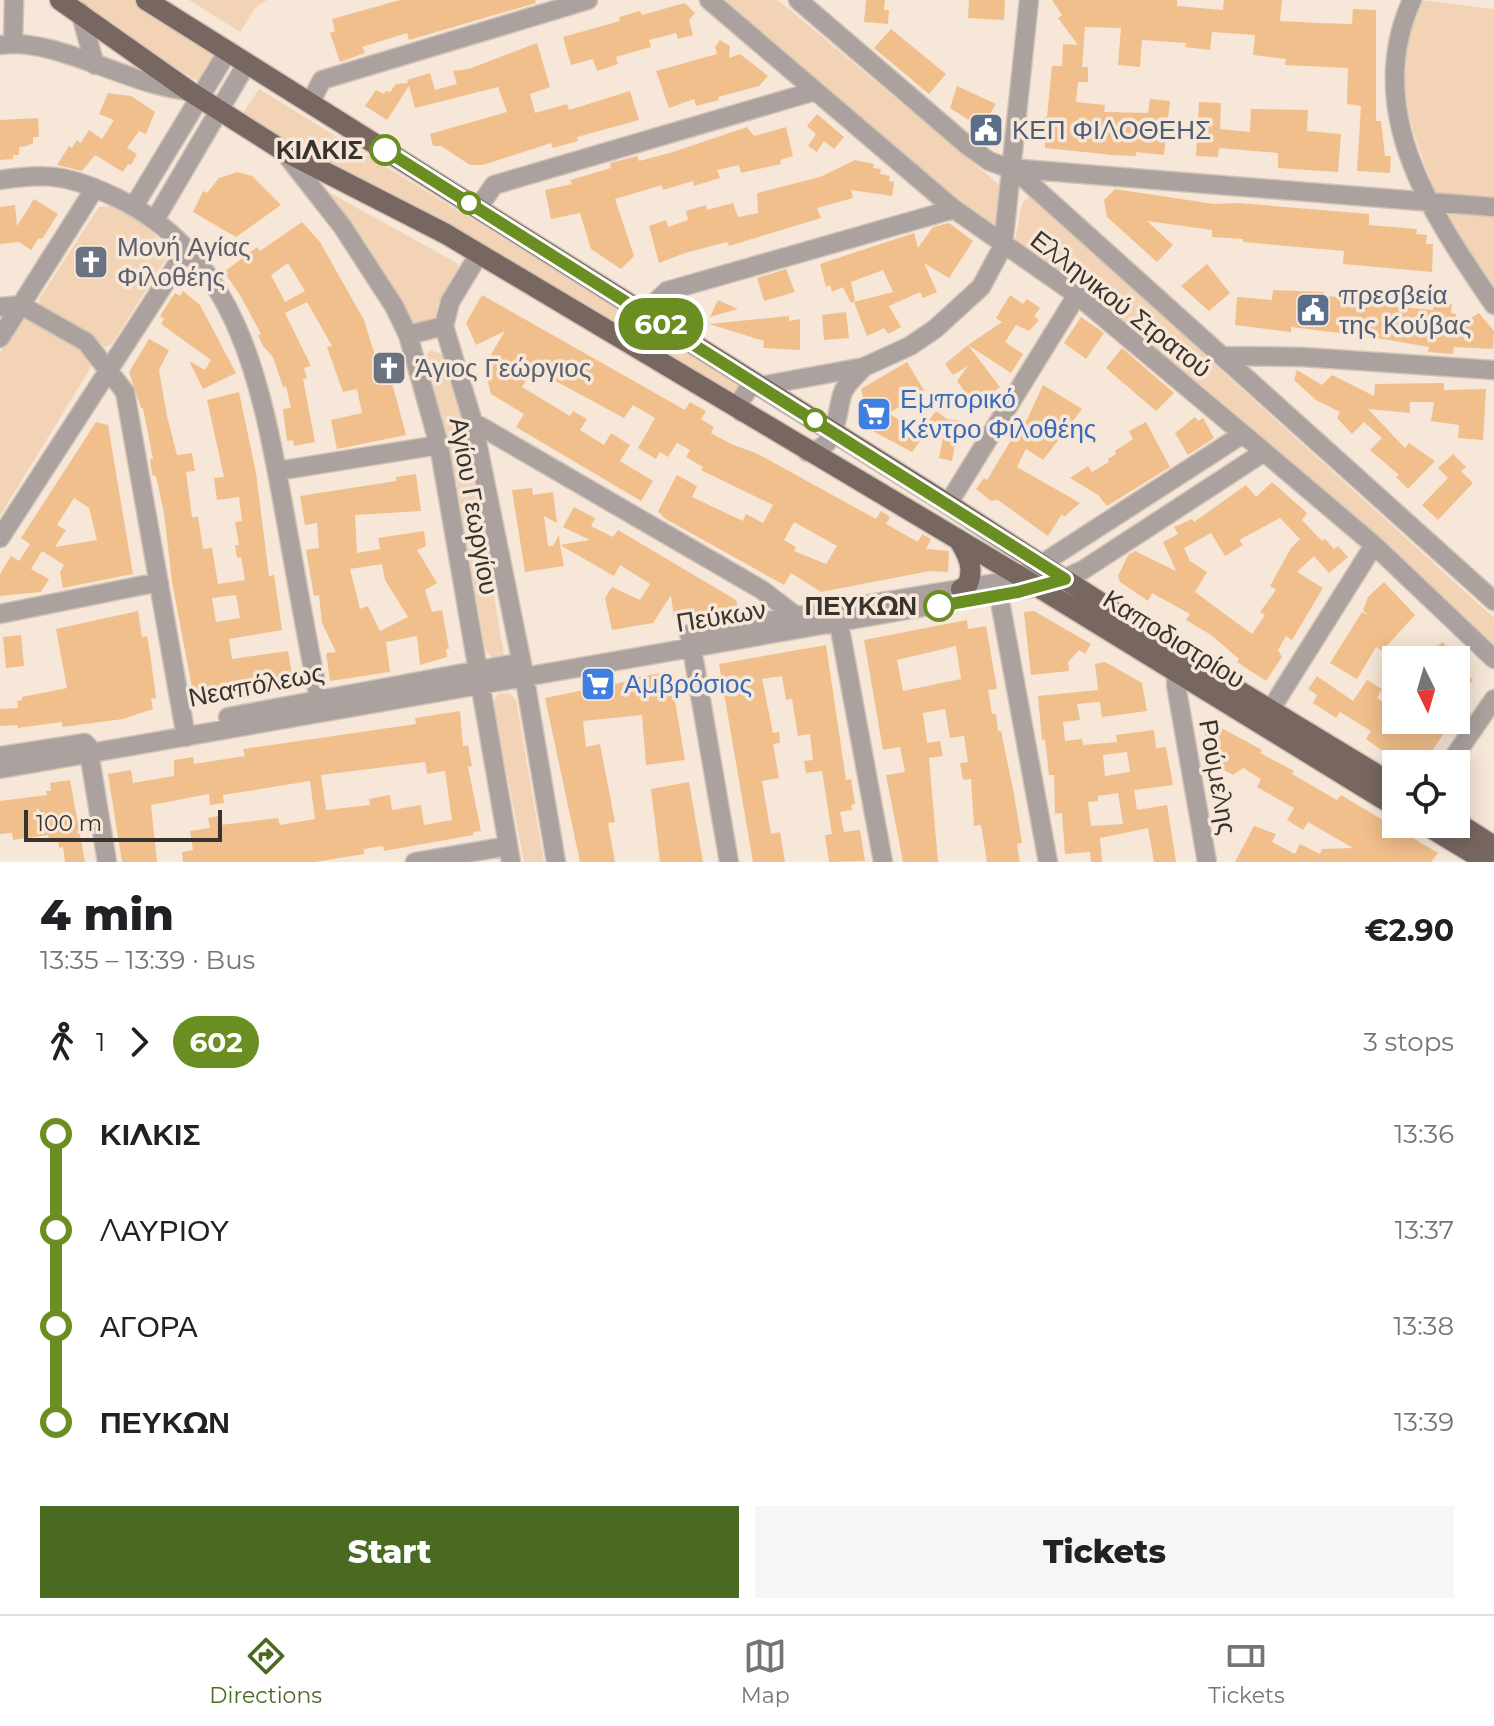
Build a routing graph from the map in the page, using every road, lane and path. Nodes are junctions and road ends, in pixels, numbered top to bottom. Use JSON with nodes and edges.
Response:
{"nodes":[{"id":1,"x":14,"y":0,"type":"edge"},
{"id":2,"x":60,"y":0,"type":"edge"},
{"id":3,"x":146,"y":0,"type":"edge"},
{"id":4,"x":588,"y":0,"type":"edge"},
{"id":5,"x":709,"y":0,"type":"edge"},
{"id":6,"x":798,"y":0,"type":"edge"},
{"id":7,"x":1029,"y":0,"type":"edge"},
{"id":8,"x":1412,"y":0,"type":"edge"},
{"id":9,"x":80,"y":12,"type":"junction"},
{"id":10,"x":7,"y":44,"type":"edge"},
{"id":11,"x":228,"y":51,"type":"junction"},
{"id":12,"x":247,"y":63,"type":"junction"},
{"id":13,"x":95,"y":65,"type":"junction"},
{"id":14,"x":815,"y":91,"type":"junction"},
{"id":15,"x":195,"y":94,"type":"junction"},
{"id":16,"x":310,"y":103,"type":"junction"},
{"id":17,"x":218,"y":110,"type":"junction"},
{"id":18,"x":968,"y":146,"type":"junction"},
{"id":19,"x":1016,"y":146,"type":"junction"},
{"id":20,"x":282,"y":150,"type":"junction"},
{"id":21,"x":1014,"y":169,"type":"junction"},
{"id":22,"x":0,"y":180,"type":"edge"},
{"id":23,"x":95,"y":188,"type":"junction"},
{"id":24,"x":1425,"y":199,"type":"junction"},
{"id":25,"x":134,"y":206,"type":"junction"},
{"id":26,"x":1494,"y":207,"type":"edge"},
{"id":27,"x":478,"y":208,"type":"junction"},
{"id":28,"x":954,"y":209,"type":"junction"},
{"id":29,"x":156,"y":218,"type":"junction"},
{"id":30,"x":1003,"y":246,"type":"junction"},
{"id":31,"x":187,"y":249,"type":"junction"},
{"id":32,"x":479,"y":254,"type":"junction"},
{"id":33,"x":1077,"y":295,"type":"junction"},
{"id":34,"x":21,"y":305,"type":"junction"},
{"id":35,"x":1494,"y":305,"type":"edge"},
{"id":36,"x":0,"y":307,"type":"edge"},
{"id":37,"x":644,"y":313,"type":"junction"},
{"id":38,"x":444,"y":326,"type":"junction"},
{"id":39,"x":408,"y":335,"type":"junction"},
{"id":40,"x":0,"y":338,"type":"edge"},
{"id":41,"x":1225,"y":356,"type":"junction"},
{"id":42,"x":864,"y":367,"type":"junction"},
{"id":43,"x":1494,"y":370,"type":"edge"},
{"id":44,"x":112,"y":371,"type":"junction"},
{"id":45,"x":759,"y":385,"type":"junction"},
{"id":46,"x":741,"y":412,"type":"junction"},
{"id":47,"x":473,"y":422,"type":"junction"},
{"id":48,"x":834,"y":432,"type":"junction"},
{"id":49,"x":1243,"y":434,"type":"junction"},
{"id":50,"x":439,"y":445,"type":"junction"},
{"id":51,"x":807,"y":452,"type":"junction"},
{"id":52,"x":1264,"y":452,"type":"junction"},
{"id":53,"x":277,"y":471,"type":"junction"},
{"id":54,"x":948,"y":504,"type":"junction"},
{"id":55,"x":0,"y":538,"type":"edge"},
{"id":56,"x":958,"y":539,"type":"junction"},
{"id":57,"x":1374,"y":545,"type":"junction"},
{"id":58,"x":1042,"y":565,"type":"junction"},
{"id":59,"x":1019,"y":575,"type":"junction"},
{"id":60,"x":1065,"y":579,"type":"junction"},
{"id":61,"x":159,"y":582,"type":"junction"},
{"id":62,"x":1038,"y":587,"type":"junction"},
{"id":63,"x":961,"y":589,"type":"junction"},
{"id":64,"x":999,"y":596,"type":"junction"},
{"id":65,"x":1494,"y":601,"type":"edge"},
{"id":66,"x":0,"y":614,"type":"edge"},
{"id":67,"x":838,"y":616,"type":"junction"},
{"id":68,"x":797,"y":623,"type":"junction"},
{"id":69,"x":690,"y":641,"type":"junction"},
{"id":70,"x":1494,"y":659,"type":"edge"},
{"id":71,"x":1180,"y":664,"type":"junction"},
{"id":72,"x":523,"y":668,"type":"junction"},
{"id":73,"x":478,"y":677,"type":"junction"},
{"id":74,"x":1494,"y":699,"type":"edge"},
{"id":75,"x":320,"y":706,"type":"junction"},
{"id":76,"x":1271,"y":709,"type":"junction"},
{"id":77,"x":185,"y":732,"type":"junction"},
{"id":78,"x":89,"y":749,"type":"junction"},
{"id":79,"x":1459,"y":750,"type":"edge"},
{"id":80,"x":0,"y":756,"type":"edge"},
{"id":81,"x":0,"y":769,"type":"edge"},
{"id":82,"x":1382,"y":777,"type":"edge"},
{"id":83,"x":1382,"y":798,"type":"edge"},
{"id":84,"x":1470,"y":831,"type":"edge"},
{"id":85,"x":1445,"y":838,"type":"edge"},
{"id":86,"x":1494,"y":846,"type":"edge"},
{"id":87,"x":509,"y":854,"type":"edge"},
{"id":88,"x":1476,"y":859,"type":"edge"},
{"id":89,"x":107,"y":862,"type":"edge"},
{"id":90,"x":415,"y":862,"type":"edge"},
{"id":91,"x":556,"y":862,"type":"edge"},
{"id":92,"x":729,"y":862,"type":"edge"},
{"id":93,"x":883,"y":862,"type":"edge"},
{"id":94,"x":1048,"y":862,"type":"edge"},
{"id":95,"x":1207,"y":862,"type":"edge"}],
"edges":[{"from":1,"to":10,"type":"street"},
{"from":2,"to":9,"type":"main road","name":"Καποδιστρίου"},
{"from":3,"to":11,"type":"main road","name":"Καποδιστρίου"},
{"from":4,"to":16,"type":"street"},
{"from":5,"to":14,"type":"street","name":"Ελληνικού Στρατού"},
{"from":6,"to":18,"type":"street"},
{"from":7,"to":19,"type":"street"},
{"from":8,"to":24,"type":"street"},
{"from":9,"to":13,"type":"street"},
{"from":9,"to":15,"type":"main road","name":"Καποδιστρίου"},
{"from":10,"to":13,"type":"street"},
{"from":11,"to":12,"type":"main road","name":"Καποδιστρίου"},
{"from":11,"to":15,"type":"street"},
{"from":12,"to":16,"type":"main road","name":"Καποδιστρίου"},
{"from":12,"to":17,"type":"street"},
{"from":13,"to":15,"type":"street"},
{"from":14,"to":27,"type":"street"},
{"from":14,"to":28,"type":"street","name":"Ελληνικού Στρατού"},
{"from":15,"to":17,"type":"main road","name":"Καποδιστρίου"},
{"from":15,"to":25,"type":"street"},
{"from":16,"to":27,"type":"main road","name":"Καποδιστρίου"},
{"from":17,"to":20,"type":"main road","name":"Καποδιστρίου"},
{"from":17,"to":29,"type":"street"},
{"from":18,"to":19,"type":"street"},
{"from":18,"to":21,"type":"street"},
{"from":19,"to":21,"type":"street"},
{"from":20,"to":32,"type":"main road","name":"Καποδιστρίου"},
{"from":20,"to":39,"type":"street","name":"Αγίου Γεωργίου"},
{"from":21,"to":24,"type":"street"},
{"from":21,"to":30,"type":"street"},
{"from":21,"to":41,"type":"street"},
{"from":22,"to":23,"type":"street"},
{"from":23,"to":25,"type":"street"},
{"from":23,"to":34,"type":"street"},
{"from":24,"to":26,"type":"street"},
{"from":24,"to":35,"type":"street"},
{"from":25,"to":29,"type":"street"},
{"from":27,"to":37,"type":"main road","name":"Καποδιστρίου"},
{"from":28,"to":30,"type":"street","name":"Ελληνικού Στρατού"},
{"from":28,"to":37,"type":"street"},
{"from":29,"to":31,"type":"street"},
{"from":30,"to":33,"type":"street","name":"Ελληνικού Στρατού"},
{"from":30,"to":42,"type":"street"},
{"from":31,"to":44,"type":"street"},
{"from":31,"to":53,"type":"street"},
{"from":32,"to":38,"type":"street"},
{"from":32,"to":46,"type":"main road","name":"Καποδιστρίου"},
{"from":33,"to":49,"type":"street","name":"Ελληνικού Στρατού"},
{"from":33,"to":54,"type":"street"},
{"from":34,"to":36,"type":"street"},
{"from":34,"to":40,"type":"street"},
{"from":34,"to":44,"type":"street"},
{"from":37,"to":45,"type":"main road","name":"Καποδιστρίου"},
{"from":38,"to":39,"type":"street"},
{"from":38,"to":47,"type":"street"},
{"from":39,"to":50,"type":"street","name":"Αγίου Γεωργίου"},
{"from":41,"to":43,"type":"street"},
{"from":41,"to":65,"type":"street"},
{"from":42,"to":45,"type":"street"},
{"from":42,"to":48,"type":"street"},
{"from":44,"to":55,"type":"street"},
{"from":44,"to":61,"type":"street"},
{"from":45,"to":46,"type":"street"},
{"from":45,"to":48,"type":"main road","name":"Καποδιστρίου"},
{"from":46,"to":51,"type":"main road","name":"Καποδιστρίου"},
{"from":47,"to":68,"type":"street"},
{"from":47,"to":72,"type":"street"},
{"from":48,"to":51,"type":"street"},
{"from":48,"to":54,"type":"main road","name":"Καποδιστρίου"},
{"from":49,"to":52,"type":"street","name":"Ελληνικού Στρατού"},
{"from":49,"to":58,"type":"street","name":"Πεύκων"},
{"from":50,"to":53,"type":"street"},
{"from":50,"to":73,"type":"street","name":"Αγίου Γεωργίου"},
{"from":51,"to":56,"type":"main road","name":"Καποδιστρίου"},
{"from":52,"to":57,"type":"street","name":"Ελληνικού Στρατού"},
{"from":52,"to":60,"type":"street","name":"Πεύκων"},
{"from":53,"to":75,"type":"street"},
{"from":54,"to":58,"type":"main road","name":"Καποδιστρίου"},
{"from":56,"to":59,"type":"main road","name":"Καποδιστρίου"},
{"from":56,"to":63,"type":"main road"},
{"from":57,"to":70,"type":"street","name":"Ελληνικού Στρατού"},
{"from":57,"to":76,"type":"street"},
{"from":58,"to":59,"type":"street","name":"Πεύκων"},
{"from":58,"to":60,"type":"main road","name":"Καποδιστρίου"},
{"from":59,"to":62,"type":"main road","name":"Καποδιστρίου"},
{"from":59,"to":63,"type":"street","name":"Πεύκων"},
{"from":60,"to":62,"type":"street","name":"Πεύκων"},
{"from":60,"to":71,"type":"main road","name":"Καποδιστρίου"},
{"from":61,"to":66,"type":"street"},
{"from":61,"to":77,"type":"street"},
{"from":62,"to":64,"type":"street","name":"Πεύκων"},
{"from":62,"to":71,"type":"main road","name":"Καποδιστρίου"},
{"from":63,"to":67,"type":"street","name":"Πεύκων"},
{"from":64,"to":67,"type":"street","name":"Πεύκων"},
{"from":64,"to":94,"type":"street"},
{"from":67,"to":68,"type":"street","name":"Πεύκων"},
{"from":67,"to":93,"type":"street"},
{"from":68,"to":69,"type":"street","name":"Πεύκων"},
{"from":69,"to":72,"type":"street","name":"Πεύκων"},
{"from":69,"to":92,"type":"street"},
{"from":71,"to":76,"type":"main road","name":"Καποδιστρίου"},
{"from":71,"to":83,"type":"main road","name":"Καποδιστρίου"},
{"from":71,"to":95,"type":"street","name":"Ρούμελης"},
{"from":72,"to":73,"type":"street","name":"Πεύκων"},
{"from":72,"to":91,"type":"street"},
{"from":73,"to":75,"type":"street","name":"Νεαπόλεως"},
{"from":73,"to":87,"type":"street","name":"Αγίου Γεωργίου"},
{"from":74,"to":79,"type":"street"},
{"from":75,"to":77,"type":"street","name":"Νεαπόλεως"},
{"from":76,"to":82,"type":"main road","name":"Καποδιστρίου"},
{"from":77,"to":78,"type":"street","name":"Νεαπόλεως"},
{"from":78,"to":80,"type":"street","name":"Νεαπόλεως"},
{"from":78,"to":81,"type":"street","name":"Νεαπόλεως"},
{"from":78,"to":89,"type":"street"},
{"from":84,"to":86,"type":"main road"},
{"from":85,"to":88,"type":"main road"},
{"from":87,"to":90,"type":"street"}]}
